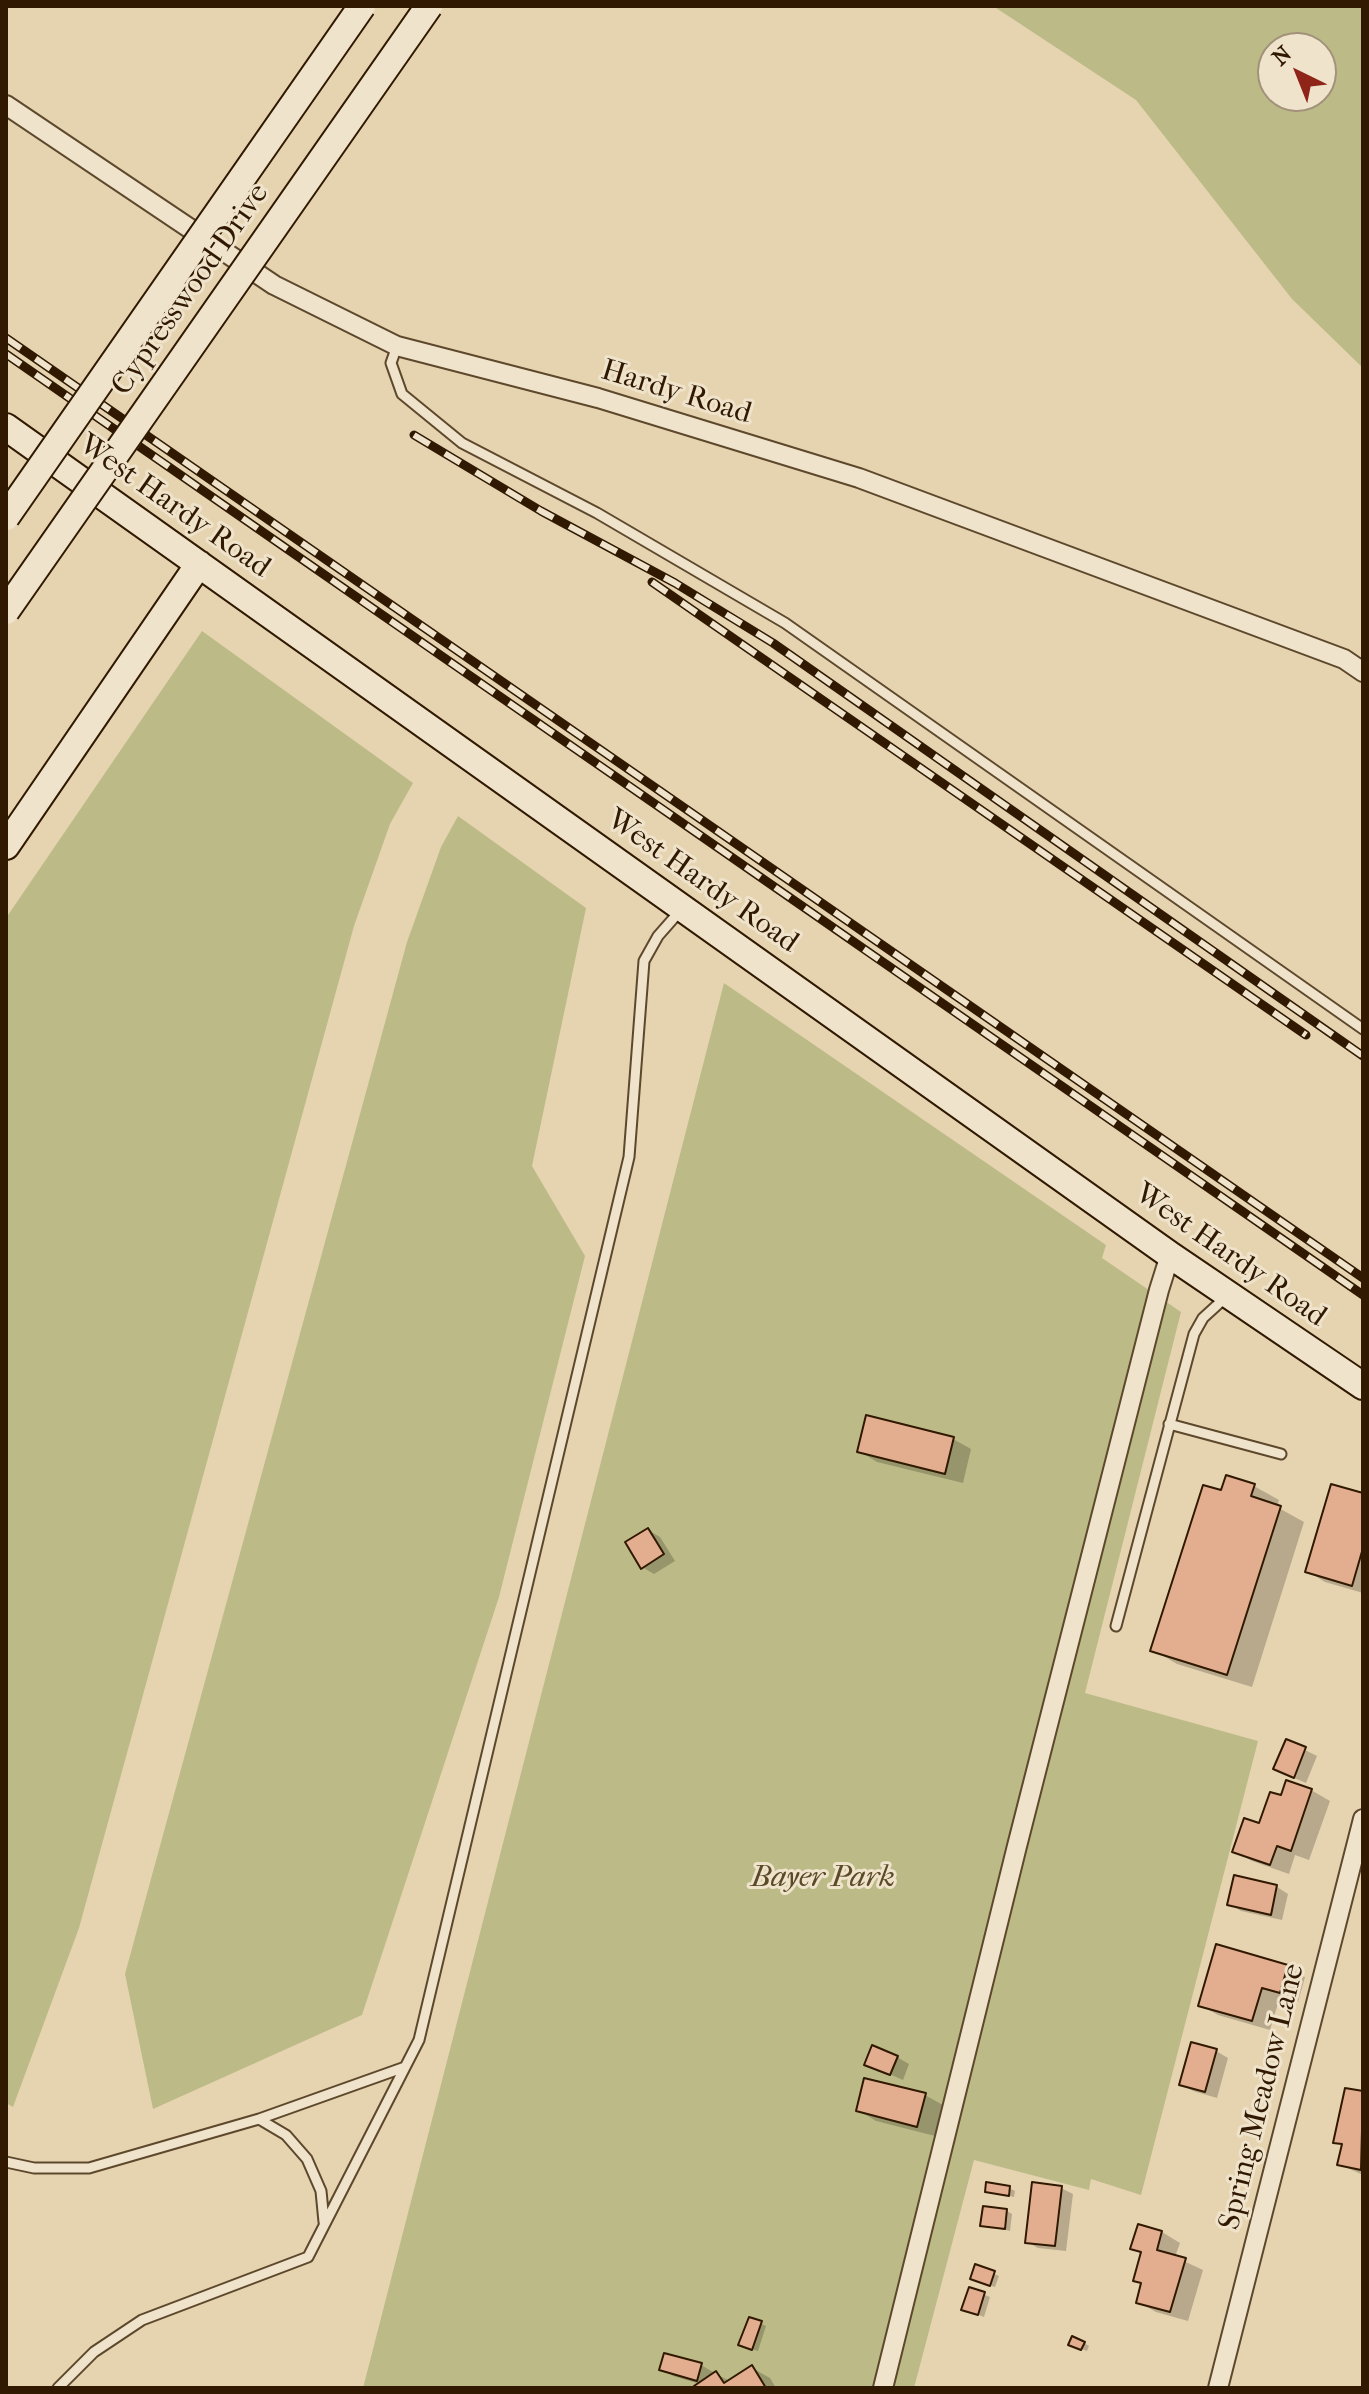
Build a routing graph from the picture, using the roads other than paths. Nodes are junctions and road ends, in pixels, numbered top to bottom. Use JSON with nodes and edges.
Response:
{"nodes":[{"id":1,"x":362,"y":6,"type":"edge"},
{"id":2,"x":429,"y":6,"type":"edge"},
{"id":3,"x":6,"y":105,"type":"edge"},
{"id":4,"x":397,"y":346,"type":"junction"},
{"id":5,"x":6,"y":427,"type":"edge"},
{"id":6,"x":6,"y":517,"type":"edge"},
{"id":7,"x":199,"y":564,"type":"junction"},
{"id":8,"x":6,"y":611,"type":"edge"},
{"id":9,"x":1363,"y":672,"type":"edge"},
{"id":10,"x":6,"y":846,"type":"edge"},
{"id":11,"x":683,"y":908,"type":"junction"},
{"id":12,"x":1363,"y":1029,"type":"edge"},
{"id":13,"x":1170,"y":1255,"type":"junction"},
{"id":14,"x":1229,"y":1295,"type":"junction"},
{"id":15,"x":1363,"y":1386,"type":"edge"},
{"id":16,"x":1169,"y":1424,"type":"junction"},
{"id":17,"x":1281,"y":1454,"type":"dead end"},
{"id":18,"x":1116,"y":1626,"type":"dead end"},
{"id":19,"x":1363,"y":1819,"type":"edge"},
{"id":20,"x":405,"y":2067,"type":"junction"},
{"id":21,"x":259,"y":2119,"type":"junction"},
{"id":22,"x":6,"y":2162,"type":"edge"},
{"id":23,"x":324,"y":2226,"type":"junction"},
{"id":24,"x":58,"y":2388,"type":"edge"},
{"id":25,"x":883,"y":2388,"type":"edge"},
{"id":26,"x":1218,"y":2388,"type":"edge"}],
"edges":[{"from":1,"to":6,"type":"main road","name":"Cypresswood Drive","bridge":true},
{"from":2,"to":8,"type":"main road","name":"Cypresswood Drive","bridge":true},
{"from":3,"to":4,"type":"street","name":"Hardy Road"},
{"from":4,"to":9,"type":"street","name":"Hardy Road"},
{"from":4,"to":12,"type":"lane"},
{"from":5,"to":7,"type":"main road","name":"West Hardy Road"},
{"from":7,"to":10,"type":"main road"},
{"from":7,"to":11,"type":"main road","name":"West Hardy Road"},
{"from":11,"to":13,"type":"main road","name":"West Hardy Road"},
{"from":11,"to":20,"type":"lane"},
{"from":13,"to":14,"type":"main road","name":"West Hardy Road"},
{"from":13,"to":25,"type":"street"},
{"from":14,"to":15,"type":"main road","name":"West Hardy Road"},
{"from":14,"to":16,"type":"lane"},
{"from":16,"to":17,"type":"lane"},
{"from":16,"to":18,"type":"lane"},
{"from":19,"to":26,"type":"street","name":"Spring Meadow Lane"},
{"from":20,"to":21,"type":"lane"},
{"from":20,"to":23,"type":"lane"},
{"from":21,"to":22,"type":"lane"},
{"from":21,"to":23,"type":"lane"},
{"from":23,"to":24,"type":"lane"}]}
